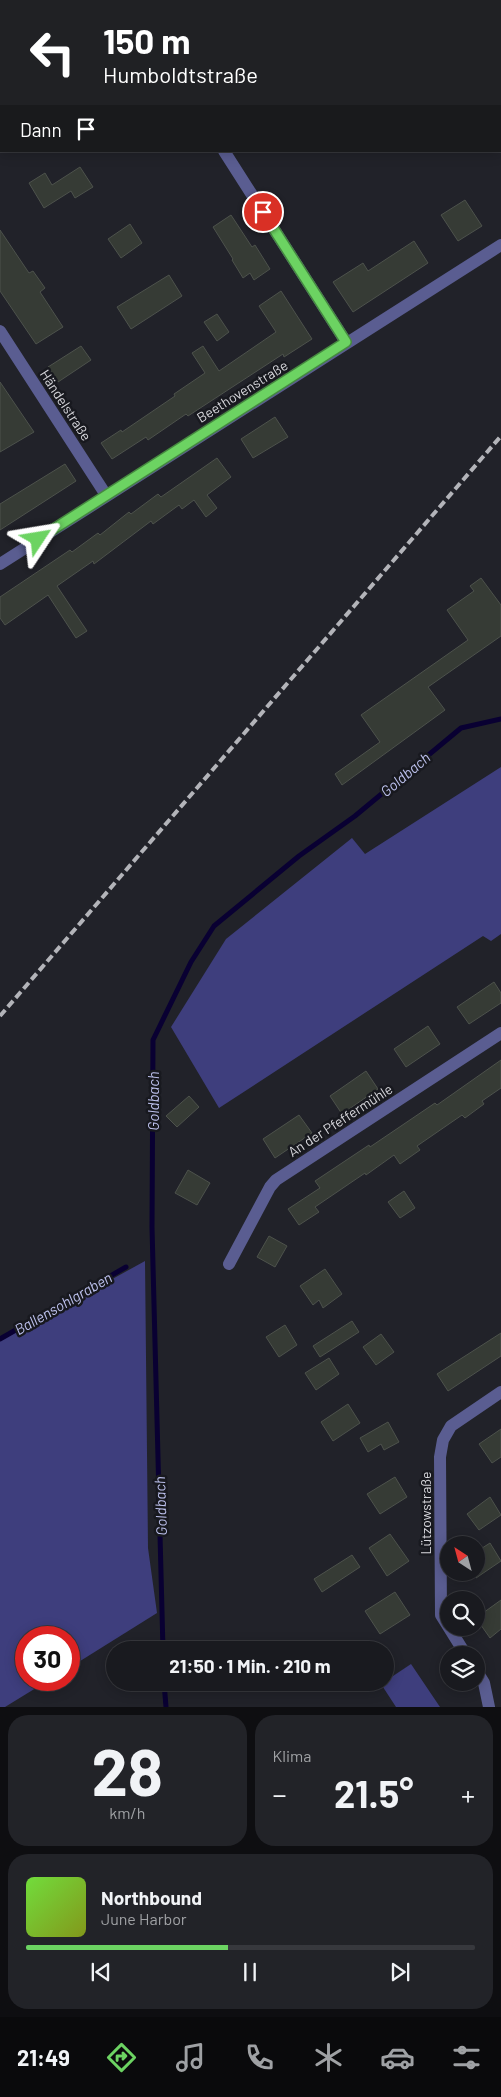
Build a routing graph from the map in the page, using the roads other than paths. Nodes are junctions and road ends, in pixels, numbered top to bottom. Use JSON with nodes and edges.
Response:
{"nodes":[{"id":1,"x":225,"y":152,"type":"edge"},
{"id":2,"x":501,"y":245,"type":"edge"},
{"id":3,"x":0,"y":331,"type":"edge"},
{"id":4,"x":346,"y":342,"type":"junction"},
{"id":5,"x":106,"y":495,"type":"junction"},
{"id":6,"x":0,"y":564,"type":"edge"},
{"id":7,"x":501,"y":1033,"type":"edge"},
{"id":8,"x":229,"y":1264,"type":"dead end"},
{"id":9,"x":501,"y":1392,"type":"edge"},
{"id":10,"x":460,"y":1646,"type":"edge"},
{"id":11,"x":485,"y":1688,"type":"edge"},
{"id":12,"x":489,"y":1707,"type":"edge"}],
"edges":[{"from":1,"to":4,"type":"street"},
{"from":2,"to":4,"type":"street","name":"Beethovenstraße"},
{"from":3,"to":5,"type":"street","name":"Händelstraße"},
{"from":4,"to":5,"type":"street","name":"Beethovenstraße"},
{"from":5,"to":6,"type":"street","name":"Beethovenstraße"},
{"from":7,"to":8,"type":"street","name":"An der Pfeffermühle"},
{"from":9,"to":10,"type":"street","name":"Lützowstraße"},
{"from":11,"to":12,"type":"street"}]}
